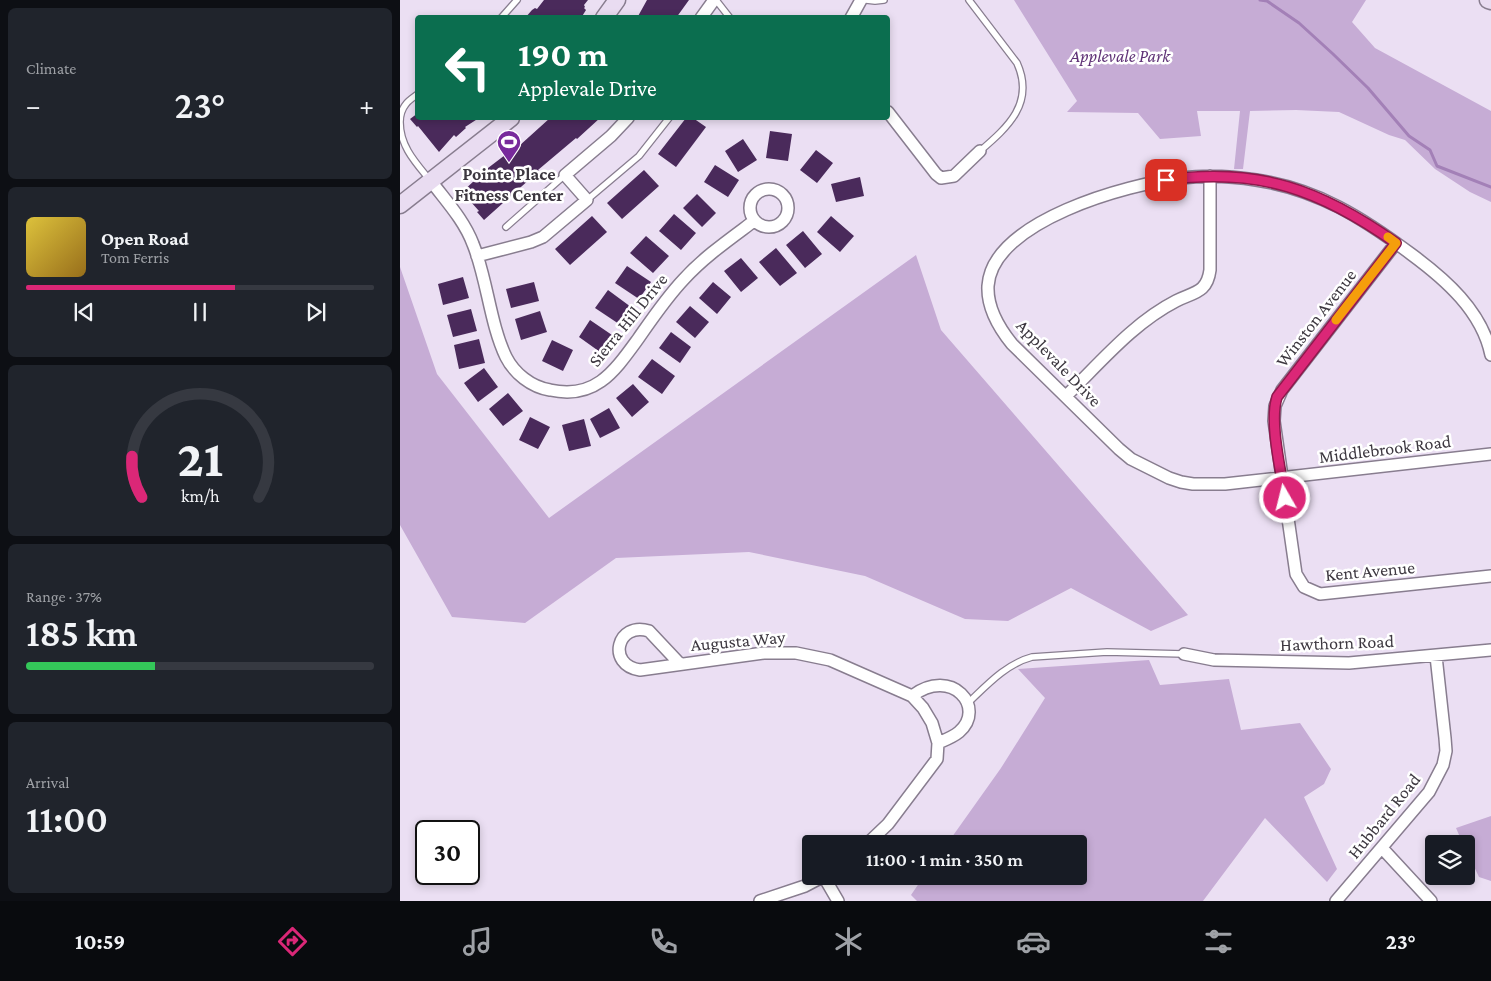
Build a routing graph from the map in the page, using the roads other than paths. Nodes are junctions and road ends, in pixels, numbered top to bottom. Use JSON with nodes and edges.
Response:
{"nodes":[{"id":1,"x":516,"y":0,"type":"edge"},
{"id":2,"x":617,"y":0,"type":"edge"},
{"id":3,"x":715,"y":0,"type":"edge"},
{"id":4,"x":861,"y":0,"type":"edge"},
{"id":5,"x":866,"y":0,"type":"edge"},
{"id":6,"x":884,"y":0,"type":"edge"},
{"id":7,"x":969,"y":0,"type":"edge"},
{"id":8,"x":504,"y":15,"type":"edge"},
{"id":9,"x":606,"y":15,"type":"edge"},
{"id":10,"x":703,"y":15,"type":"edge"},
{"id":11,"x":728,"y":15,"type":"edge"},
{"id":12,"x":853,"y":15,"type":"edge"},
{"id":13,"x":415,"y":97,"type":"edge"},
{"id":14,"x":400,"y":115,"type":"edge"},
{"id":15,"x":400,"y":115,"type":"edge"},
{"id":16,"x":890,"y":115,"type":"edge"},
{"id":17,"x":509,"y":120,"type":"edge"},
{"id":18,"x":626,"y":120,"type":"edge"},
{"id":19,"x":667,"y":120,"type":"edge"},
{"id":20,"x":980,"y":151,"type":"joint"},
{"id":21,"x":565,"y":175,"type":"junction"},
{"id":22,"x":1210,"y":176,"type":"junction"},
{"id":23,"x":431,"y":181,"type":"junction"},
{"id":24,"x":587,"y":200,"type":"junction"},
{"id":25,"x":400,"y":205,"type":"edge"},
{"id":26,"x":754,"y":221,"type":"dead end"},
{"id":27,"x":506,"y":227,"type":"dead end"},
{"id":28,"x":1396,"y":243,"type":"junction"},
{"id":29,"x":477,"y":256,"type":"junction"},
{"id":30,"x":1491,"y":355,"type":"edge"},
{"id":31,"x":1066,"y":396,"type":"junction"},
{"id":32,"x":1491,"y":454,"type":"edge"},
{"id":33,"x":1282,"y":479,"type":"junction"},
{"id":34,"x":1491,"y":576,"type":"edge"},
{"id":35,"x":1491,"y":650,"type":"edge"},
{"id":36,"x":1184,"y":654,"type":"joint"},
{"id":37,"x":1436,"y":656,"type":"junction"},
{"id":38,"x":680,"y":664,"type":"junction"},
{"id":39,"x":912,"y":696,"type":"junction"},
{"id":40,"x":967,"y":704,"type":"junction"},
{"id":41,"x":938,"y":743,"type":"junction"},
{"id":42,"x":876,"y":835,"type":"edge"},
{"id":43,"x":1382,"y":848,"type":"junction"},
{"id":44,"x":804,"y":885,"type":"edge"},
{"id":45,"x":829,"y":885,"type":"edge"},
{"id":46,"x":760,"y":901,"type":"edge"},
{"id":47,"x":838,"y":901,"type":"edge"},
{"id":48,"x":1336,"y":901,"type":"edge"},
{"id":49,"x":1431,"y":901,"type":"edge"}],
"edges":[{"from":1,"to":8,"type":"lane"},
{"from":2,"to":9,"type":"street"},
{"from":3,"to":10,"type":"street"},
{"from":3,"to":11,"type":"lane"},
{"from":4,"to":12,"type":"street"},
{"from":5,"to":6,"type":"lane"},
{"from":7,"to":20,"type":"lane"},
{"from":13,"to":15,"type":"lane"},
{"from":14,"to":23,"type":"lane"},
{"from":16,"to":20,"type":"street"},
{"from":17,"to":23,"type":"street"},
{"from":18,"to":21,"type":"street"},
{"from":19,"to":24,"type":"lane"},
{"from":21,"to":24,"type":"street"},
{"from":21,"to":27,"type":"lane"},
{"from":22,"to":28,"type":"street","name":"Applevale Drive"},
{"from":22,"to":31,"type":"street"},
{"from":22,"to":31,"type":"street","name":"Applevale Drive"},
{"from":23,"to":25,"type":"street"},
{"from":23,"to":29,"type":"street","name":"Sierra Hill Drive"},
{"from":24,"to":29,"type":"street"},
{"from":26,"to":29,"type":"street","name":"Sierra Hill Drive"},
{"from":28,"to":30,"type":"street","name":"Applevale Drive"},
{"from":28,"to":33,"type":"street","name":"Winston Avenue"},
{"from":31,"to":33,"type":"street","name":"Applevale Drive"},
{"from":32,"to":33,"type":"street","name":"Middlebrook Road"},
{"from":33,"to":34,"type":"street","name":"Kent Avenue"},
{"from":35,"to":37,"type":"street","name":"Hawthorn Road"},
{"from":36,"to":37,"type":"street","name":"Hawthorn Road"},
{"from":36,"to":40,"type":"lane"},
{"from":37,"to":43,"type":"street","name":"Hubbard Road"},
{"from":38,"to":38,"type":"street","name":"Augusta Way"},
{"from":38,"to":39,"type":"street","name":"Augusta Way"},
{"from":39,"to":40,"type":"street"},
{"from":39,"to":41,"type":"street","name":"Augusta Way"},
{"from":40,"to":41,"type":"street"},
{"from":41,"to":42,"type":"street"},
{"from":43,"to":48,"type":"street","name":"Hubbard Road"},
{"from":43,"to":49,"type":"street"},
{"from":44,"to":46,"type":"street"},
{"from":45,"to":47,"type":"street"}]}
